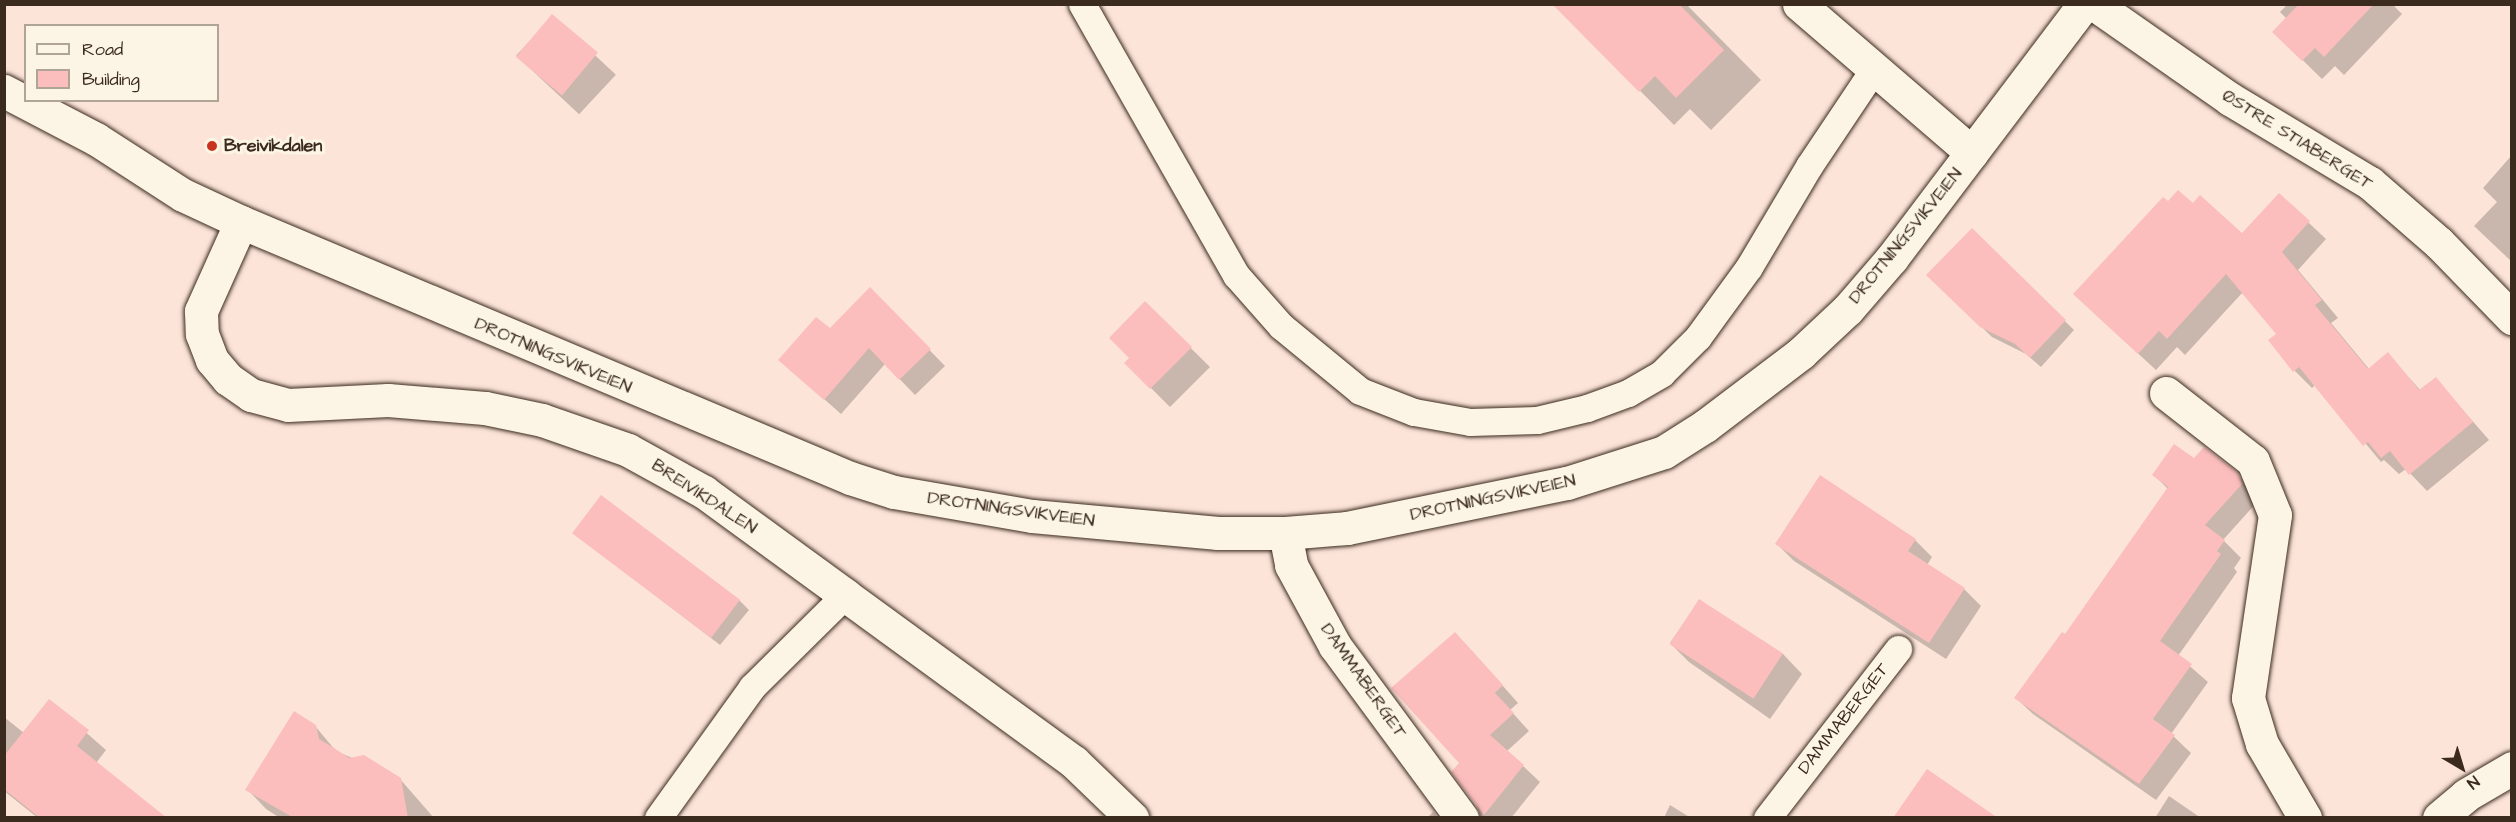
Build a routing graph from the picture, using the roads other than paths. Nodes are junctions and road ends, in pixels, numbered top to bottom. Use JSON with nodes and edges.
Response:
{"nodes":[{"id":1,"x":1082,"y":4,"type":"edge"},
{"id":2,"x":1799,"y":4,"type":"edge"},
{"id":3,"x":2084,"y":4,"type":"edge"},
{"id":4,"x":2094,"y":4,"type":"edge"},
{"id":5,"x":1874,"y":69,"type":"junction"},
{"id":6,"x":4,"y":91,"type":"edge"},
{"id":7,"x":24,"y":101,"type":"edge"},
{"id":8,"x":25,"y":102,"type":"edge"},
{"id":9,"x":1972,"y":153,"type":"junction"},
{"id":10,"x":241,"y":222,"type":"junction"},
{"id":11,"x":2511,"y":318,"type":"edge"},
{"id":12,"x":2166,"y":393,"type":"dead end"},
{"id":13,"x":1285,"y":533,"type":"junction"},
{"id":14,"x":845,"y":595,"type":"junction"},
{"id":15,"x":1898,"y":649,"type":"dead end"},
{"id":16,"x":2511,"y":768,"type":"edge"},
{"id":17,"x":657,"y":818,"type":"edge"},
{"id":18,"x":1132,"y":818,"type":"edge"},
{"id":19,"x":1462,"y":818,"type":"edge"},
{"id":20,"x":1767,"y":818,"type":"edge"},
{"id":21,"x":2305,"y":818,"type":"edge"},
{"id":22,"x":2439,"y":818,"type":"edge"}],
"edges":[{"from":1,"to":5,"type":"lane"},
{"from":2,"to":5,"type":"main road","name":"DROTNINGSVIKVEIEN"},
{"from":3,"to":9,"type":"main road","name":"DROTNINGSVIKVEIEN"},
{"from":4,"to":11,"type":"main road","name":"ØSTRE STIABERGET"},
{"from":5,"to":9,"type":"main road","name":"DROTNINGSVIKVEIEN"},
{"from":6,"to":7,"type":"main road","name":"DROTNINGSVIKVEIEN"},
{"from":8,"to":10,"type":"main road","name":"DROTNINGSVIKVEIEN"},
{"from":9,"to":13,"type":"main road","name":"DROTNINGSVIKVEIEN"},
{"from":10,"to":13,"type":"main road","name":"DROTNINGSVIKVEIEN"},
{"from":10,"to":14,"type":"main road","name":"BREIVIKDALEN"},
{"from":12,"to":21,"type":"main road"},
{"from":13,"to":19,"type":"main road","name":"DAMMABERGET"},
{"from":14,"to":17,"type":"lane"},
{"from":14,"to":18,"type":"main road","name":"BREIVIKDALEN"},
{"from":15,"to":20,"type":"lane","name":"DAMMABERGET"},
{"from":16,"to":22,"type":"main road"}]}
